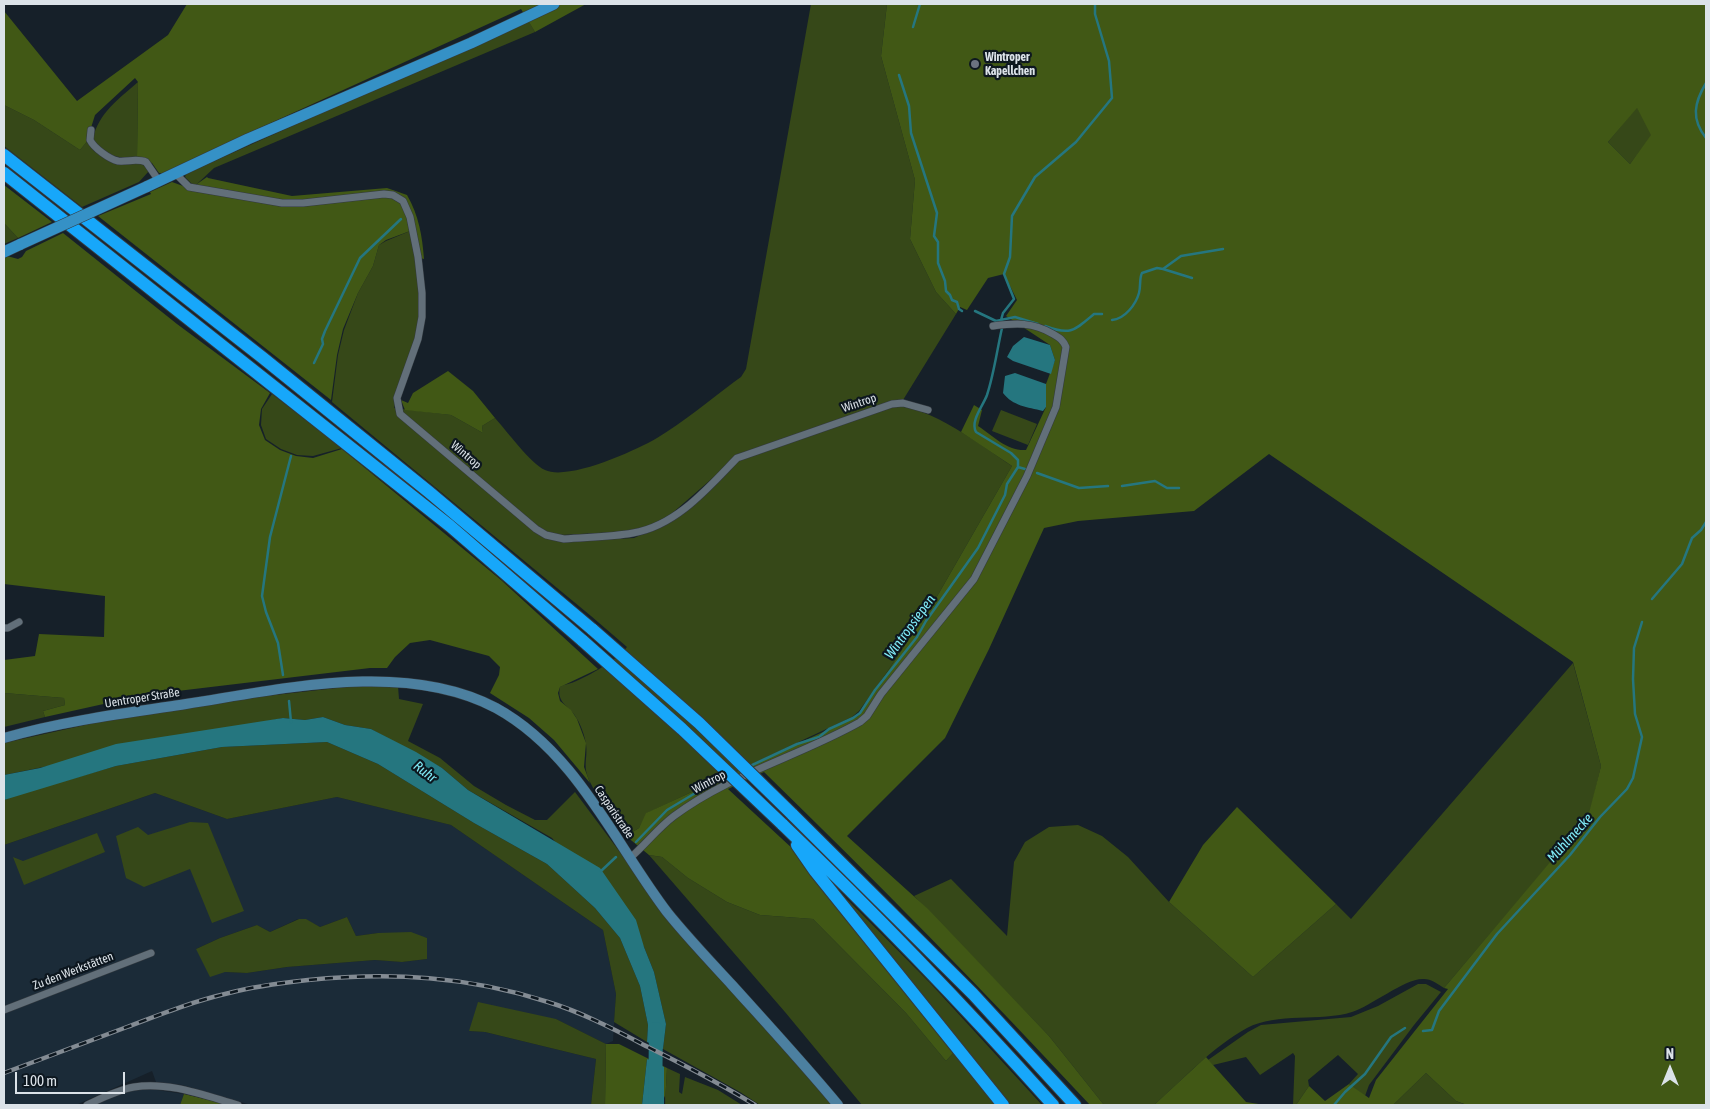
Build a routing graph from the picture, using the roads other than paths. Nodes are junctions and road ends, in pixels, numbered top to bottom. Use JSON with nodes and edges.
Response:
{"nodes":[{"id":1,"x":554,"y":4,"type":"edge"},
{"id":2,"x":92,"y":130,"type":"dead end"},
{"id":3,"x":4,"y":155,"type":"edge"},
{"id":4,"x":4,"y":173,"type":"edge"},
{"id":5,"x":176,"y":174,"type":"junction"},
{"id":6,"x":158,"y":181,"type":"junction"},
{"id":7,"x":4,"y":252,"type":"edge"},
{"id":8,"x":993,"y":326,"type":"dead end"},
{"id":9,"x":928,"y":410,"type":"dead end"},
{"id":10,"x":19,"y":622,"type":"dead end"},
{"id":11,"x":4,"y":628,"type":"edge"},
{"id":12,"x":286,"y":689,"type":"joint"},
{"id":13,"x":4,"y":738,"type":"edge"},
{"id":14,"x":782,"y":824,"type":"junction"},
{"id":15,"x":630,"y":858,"type":"junction"},
{"id":16,"x":151,"y":953,"type":"dead end"},
{"id":17,"x":4,"y":1010,"type":"edge"},
{"id":18,"x":87,"y":1105,"type":"edge"},
{"id":19,"x":238,"y":1105,"type":"edge"},
{"id":20,"x":838,"y":1105,"type":"edge"},
{"id":21,"x":1003,"y":1105,"type":"edge"},
{"id":22,"x":1053,"y":1105,"type":"edge"},
{"id":23,"x":1075,"y":1105,"type":"edge"}],
"edges":[{"from":1,"to":5,"type":"main road"},
{"from":2,"to":6,"type":"street"},
{"from":3,"to":23,"type":"highway","bridge":true},
{"from":4,"to":14,"type":"highway","bridge":true},
{"from":5,"to":6,"type":"main road"},
{"from":5,"to":9,"type":"street","name":"Wintrop"},
{"from":6,"to":7,"type":"main road","bridge":true},
{"from":8,"to":15,"type":"street","name":"Wintrop"},
{"from":10,"to":11,"type":"street"},
{"from":12,"to":13,"type":"main road","name":"Uentroper Straße"},
{"from":12,"to":15,"type":"main road","name":"Casparistraße"},
{"from":14,"to":21,"type":"highway"},
{"from":14,"to":22,"type":"highway"},
{"from":15,"to":20,"type":"main road","name":"Casparistraße"},
{"from":16,"to":17,"type":"street","name":"Zu den Werkstätten"},
{"from":18,"to":19,"type":"street"}]}
